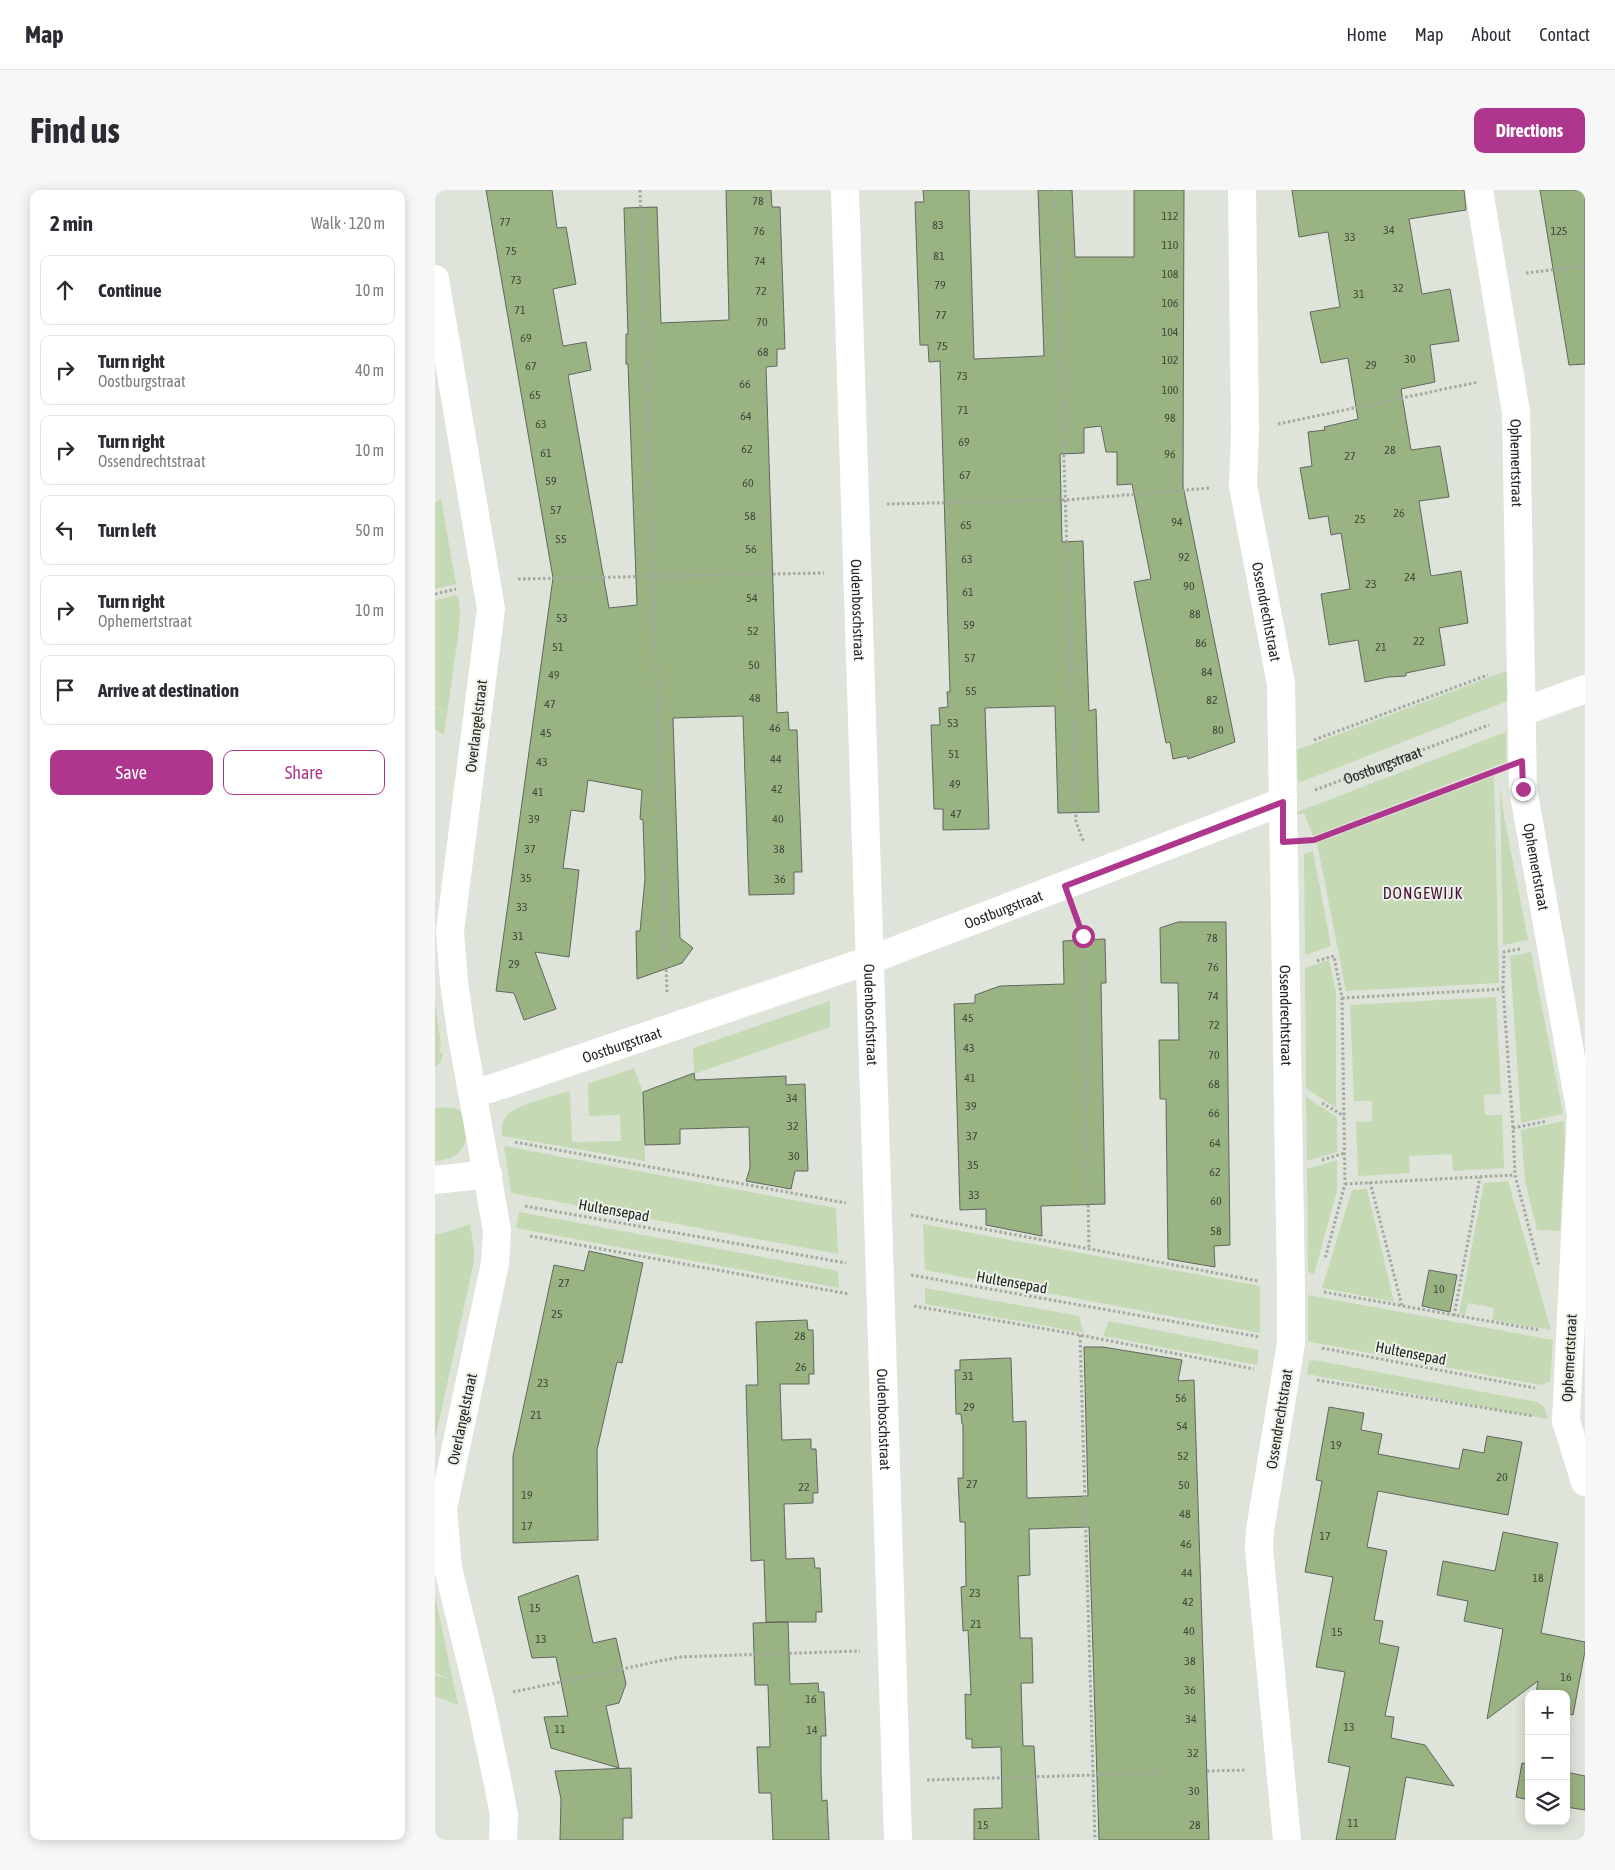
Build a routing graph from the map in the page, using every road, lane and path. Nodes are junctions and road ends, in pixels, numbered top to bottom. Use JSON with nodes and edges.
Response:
{"nodes":[{"id":1,"x":640,"y":190,"type":"edge"},
{"id":2,"x":845,"y":190,"type":"edge"},
{"id":3,"x":1055,"y":190,"type":"edge"},
{"id":4,"x":1241,"y":190,"type":"edge"},
{"id":5,"x":1479,"y":190,"type":"edge"},
{"id":6,"x":1585,"y":266,"type":"edge"},
{"id":7,"x":1493,"y":276,"type":"junction"},
{"id":8,"x":435,"y":279,"type":"edge"},
{"id":9,"x":1510,"y":376,"type":"junction"},
{"id":10,"x":1245,"y":431,"type":"junction"},
{"id":11,"x":1243,"y":486,"type":"junction"},
{"id":12,"x":1065,"y":500,"type":"junction"},
{"id":13,"x":855,"y":505,"type":"junction"},
{"id":14,"x":857,"y":573,"type":"junction"},
{"id":15,"x":653,"y":576,"type":"junction"},
{"id":16,"x":486,"y":580,"type":"junction"},
{"id":17,"x":435,"y":594,"type":"edge"},
{"id":18,"x":1521,"y":662,"type":"junction"},
{"id":19,"x":1585,"y":689,"type":"edge"},
{"id":20,"x":1522,"y":712,"type":"junction"},
{"id":21,"x":1282,"y":748,"type":"junction"},
{"id":22,"x":1522,"y":761,"type":"junction"},
{"id":23,"x":1283,"y":802,"type":"junction"},
{"id":24,"x":1283,"y":842,"type":"junction"},
{"id":25,"x":1096,"y":874,"type":"junction"},
{"id":26,"x":1065,"y":886,"type":"junction"},
{"id":27,"x":1550,"y":942,"type":"junction"},
{"id":28,"x":870,"y":960,"type":"junction"},
{"id":29,"x":1285,"y":971,"type":"junction"},
{"id":30,"x":1503,"y":989,"type":"junction"},
{"id":31,"x":1342,"y":998,"type":"junction"},
{"id":32,"x":669,"y":1030,"type":"junction"},
{"id":33,"x":473,"y":1091,"type":"junction"},
{"id":34,"x":482,"y":1142,"type":"junction"},
{"id":35,"x":488,"y":1174,"type":"junction"},
{"id":36,"x":1515,"y":1175,"type":"junction"},
{"id":37,"x":1480,"y":1177,"type":"junction"},
{"id":38,"x":435,"y":1180,"type":"edge"},
{"id":39,"x":1371,"y":1182,"type":"junction"},
{"id":40,"x":1345,"y":1184,"type":"junction"},
{"id":41,"x":879,"y":1209,"type":"junction"},
{"id":42,"x":495,"y":1218,"type":"junction"},
{"id":43,"x":1089,"y":1249,"type":"junction"},
{"id":44,"x":1323,"y":1264,"type":"dead end"},
{"id":45,"x":879,"y":1270,"type":"junction"},
{"id":46,"x":1541,"y":1271,"type":"dead end"},
{"id":47,"x":1291,"y":1287,"type":"junction"},
{"id":48,"x":881,"y":1300,"type":"junction"},
{"id":49,"x":1402,"y":1306,"type":"junction"},
{"id":50,"x":1454,"y":1316,"type":"junction"},
{"id":51,"x":1080,"y":1335,"type":"junction"},
{"id":52,"x":1570,"y":1336,"type":"junction"},
{"id":53,"x":1291,"y":1342,"type":"junction"},
{"id":54,"x":1286,"y":1375,"type":"junction"},
{"id":55,"x":1567,"y":1394,"type":"junction"},
{"id":56,"x":1566,"y":1422,"type":"junction"},
{"id":57,"x":1585,"y":1482,"type":"edge"},
{"id":58,"x":892,"y":1650,"type":"junction"},
{"id":59,"x":480,"y":1699,"type":"junction"},
{"id":60,"x":1280,"y":1768,"type":"junction"},
{"id":61,"x":1207,"y":1772,"type":"dead end"},
{"id":62,"x":1159,"y":1773,"type":"dead end"},
{"id":63,"x":1093,"y":1775,"type":"junction"},
{"id":64,"x":896,"y":1781,"type":"junction"},
{"id":65,"x":503,"y":1840,"type":"edge"},
{"id":66,"x":898,"y":1840,"type":"edge"},
{"id":67,"x":1095,"y":1840,"type":"edge"},
{"id":68,"x":1287,"y":1840,"type":"edge"}],
"edges":[{"from":1,"to":15,"type":"path"},
{"from":2,"to":13,"type":"street","name":"Oudenboschstraat"},
{"from":3,"to":12,"type":"path"},
{"from":4,"to":10,"type":"street","name":"Ossendrechtstraat"},
{"from":5,"to":7,"type":"street","name":"Ophemertstraat"},
{"from":6,"to":7,"type":"path"},
{"from":7,"to":9,"type":"street","name":"Ophemertstraat"},
{"from":8,"to":16,"type":"street","name":"Overlangelstraat"},
{"from":9,"to":10,"type":"path"},
{"from":9,"to":18,"type":"street","name":"Ophemertstraat"},
{"from":10,"to":11,"type":"street","name":"Ossendrechtstraat"},
{"from":11,"to":12,"type":"path"},
{"from":11,"to":21,"type":"street","name":"Ossendrechtstraat"},
{"from":12,"to":13,"type":"path"},
{"from":12,"to":25,"type":"path"},
{"from":13,"to":14,"type":"street","name":"Oudenboschstraat"},
{"from":14,"to":15,"type":"path"},
{"from":14,"to":28,"type":"street","name":"Oudenboschstraat"},
{"from":15,"to":16,"type":"path"},
{"from":15,"to":32,"type":"path"},
{"from":16,"to":17,"type":"path"},
{"from":16,"to":33,"type":"street","name":"Overlangelstraat"},
{"from":18,"to":20,"type":"street","name":"Ophemertstraat"},
{"from":18,"to":21,"type":"path"},
{"from":19,"to":20,"type":"street"},
{"from":20,"to":22,"type":"street","name":"Ophemertstraat"},
{"from":20,"to":23,"type":"path","name":"Oostburgstraat"},
{"from":21,"to":23,"type":"street","name":"Ossendrechtstraat"},
{"from":22,"to":24,"type":"path"},
{"from":22,"to":27,"type":"street","name":"Ophemertstraat"},
{"from":23,"to":24,"type":"street","name":"Ossendrechtstraat"},
{"from":23,"to":25,"type":"street","name":"Oostburgstraat"},
{"from":24,"to":29,"type":"street","name":"Ossendrechtstraat"},
{"from":25,"to":26,"type":"street","name":"Oostburgstraat"},
{"from":26,"to":28,"type":"street","name":"Oostburgstraat"},
{"from":26,"to":43,"type":"path"},
{"from":27,"to":30,"type":"path"},
{"from":27,"to":52,"type":"street","name":"Ophemertstraat"},
{"from":28,"to":32,"type":"street","name":"Oostburgstraat"},
{"from":28,"to":41,"type":"street","name":"Oudenboschstraat"},
{"from":29,"to":31,"type":"path"},
{"from":29,"to":47,"type":"street","name":"Ossendrechtstraat"},
{"from":30,"to":31,"type":"path"},
{"from":30,"to":36,"type":"path"},
{"from":31,"to":40,"type":"path"},
{"from":32,"to":33,"type":"street","name":"Oostburgstraat"},
{"from":33,"to":34,"type":"street","name":"Overlangelstraat"},
{"from":34,"to":35,"type":"street","name":"Overlangelstraat"},
{"from":34,"to":41,"type":"path"},
{"from":35,"to":38,"type":"street"},
{"from":35,"to":42,"type":"street","name":"Overlangelstraat"},
{"from":36,"to":37,"type":"path"},
{"from":36,"to":46,"type":"path"},
{"from":37,"to":39,"type":"path"},
{"from":37,"to":50,"type":"path"},
{"from":39,"to":40,"type":"path"},
{"from":39,"to":49,"type":"path"},
{"from":40,"to":44,"type":"path"},
{"from":41,"to":43,"type":"path"},
{"from":41,"to":45,"type":"street","name":"Oudenboschstraat"},
{"from":42,"to":45,"type":"path","name":"Hultensepad"},
{"from":42,"to":48,"type":"path"},
{"from":42,"to":59,"type":"street","name":"Overlangelstraat"},
{"from":43,"to":47,"type":"path"},
{"from":45,"to":48,"type":"street","name":"Oudenboschstraat"},
{"from":45,"to":53,"type":"path","name":"Hultensepad"},
{"from":47,"to":49,"type":"path"},
{"from":47,"to":53,"type":"street","name":"Ossendrechtstraat"},
{"from":48,"to":51,"type":"path"},
{"from":48,"to":58,"type":"street","name":"Oudenboschstraat"},
{"from":49,"to":50,"type":"path"},
{"from":50,"to":52,"type":"path"},
{"from":51,"to":54,"type":"path"},
{"from":51,"to":63,"type":"path"},
{"from":52,"to":55,"type":"street","name":"Ophemertstraat"},
{"from":53,"to":54,"type":"street","name":"Ossendrechtstraat"},
{"from":53,"to":55,"type":"path","name":"Hultensepad"},
{"from":54,"to":56,"type":"path"},
{"from":54,"to":60,"type":"street","name":"Ossendrechtstraat"},
{"from":55,"to":56,"type":"street","name":"Ophemertstraat"},
{"from":56,"to":57,"type":"street","name":"Ophemertstraat"},
{"from":58,"to":59,"type":"path"},
{"from":58,"to":64,"type":"street","name":"Oudenboschstraat"},
{"from":59,"to":65,"type":"street","name":"Overlangelstraat"},
{"from":60,"to":61,"type":"path"},
{"from":60,"to":68,"type":"street","name":"Ossendrechtstraat"},
{"from":62,"to":63,"type":"path"},
{"from":63,"to":64,"type":"path"},
{"from":63,"to":67,"type":"path"},
{"from":64,"to":66,"type":"street","name":"Oudenboschstraat"}]}
